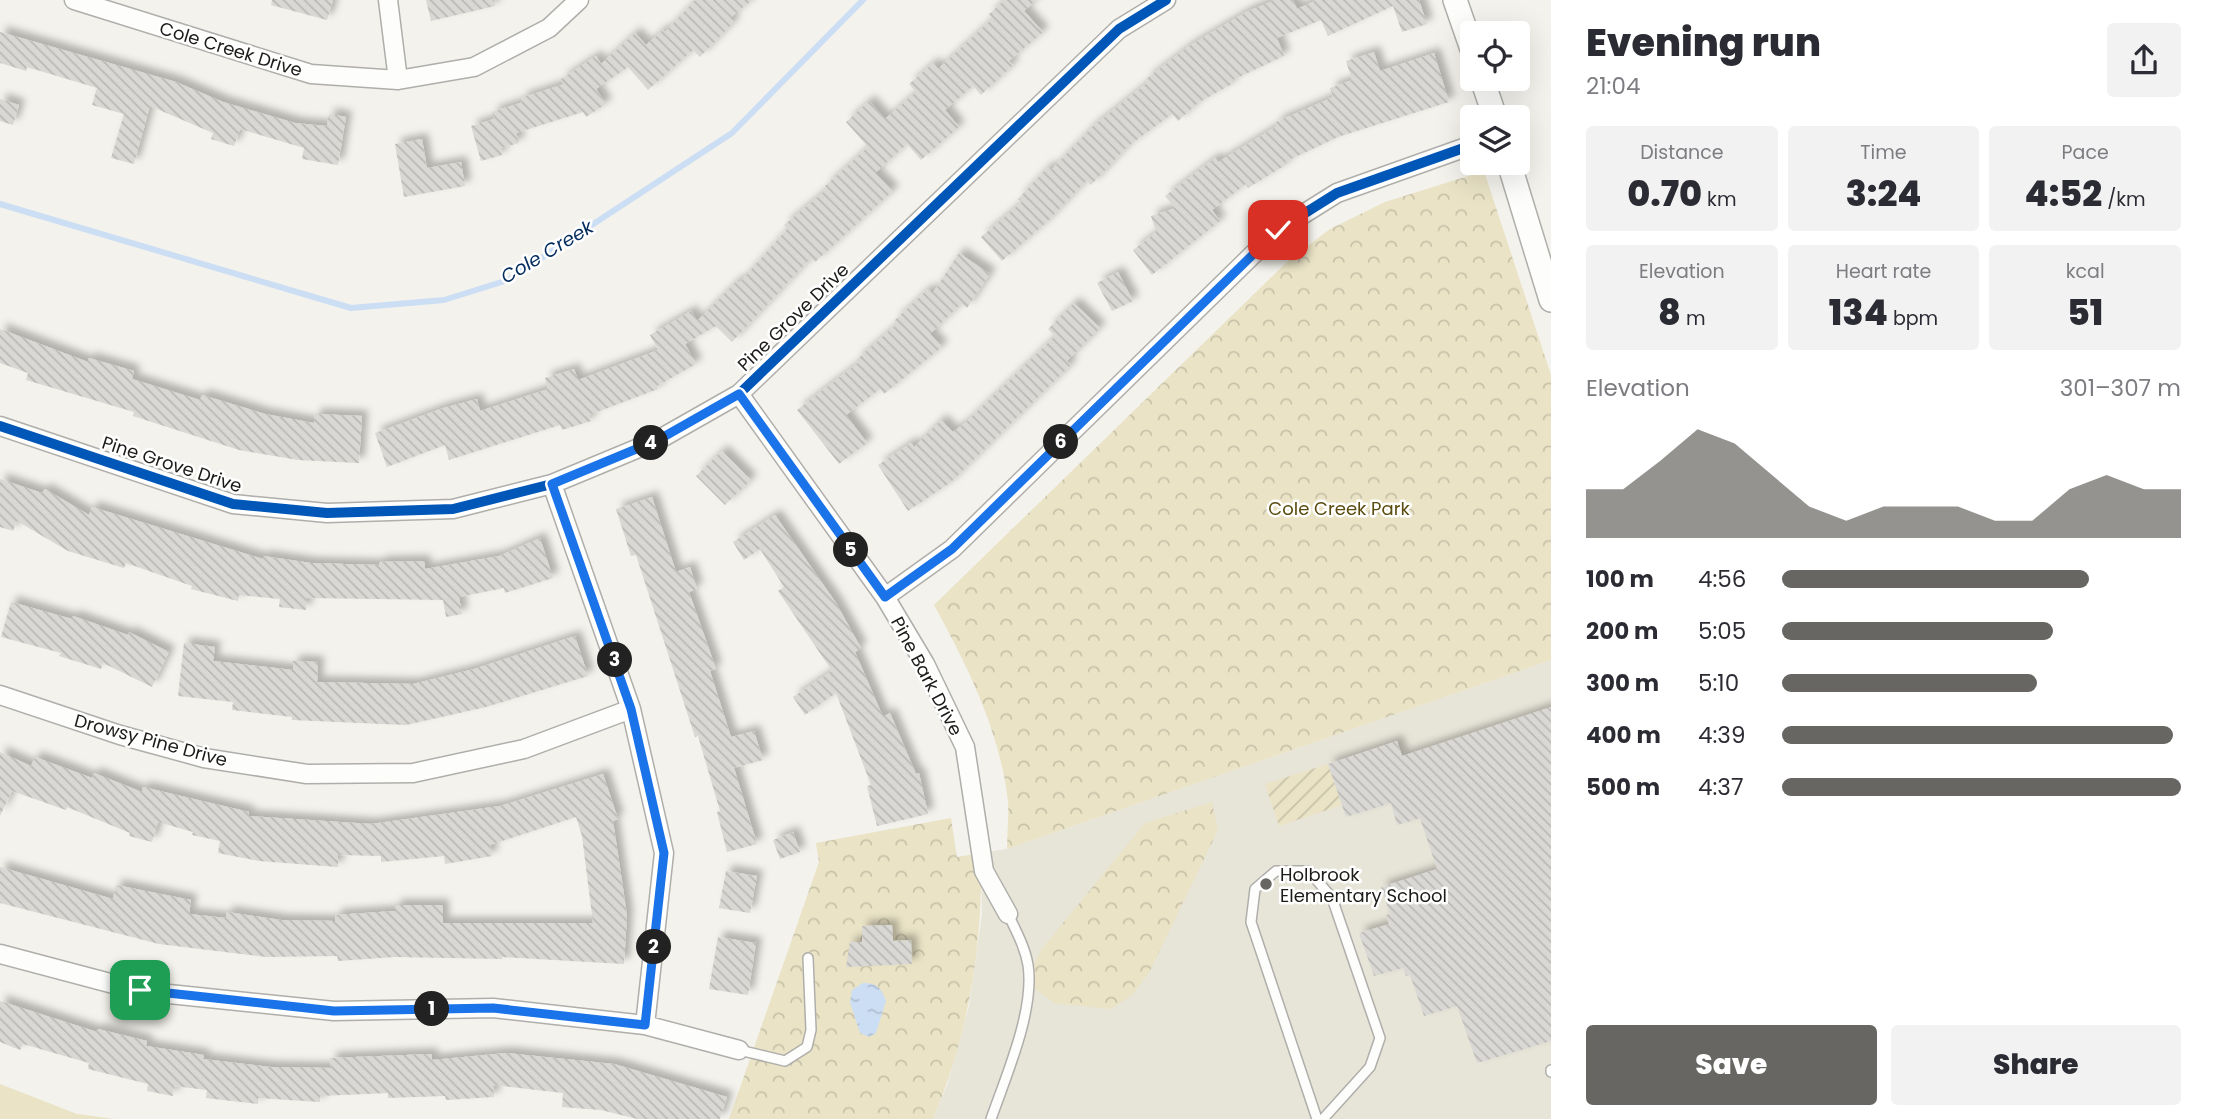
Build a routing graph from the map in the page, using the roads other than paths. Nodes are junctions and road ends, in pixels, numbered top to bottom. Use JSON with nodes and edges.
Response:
{"nodes":[{"id":1,"x":74,"y":0,"type":"edge"},
{"id":2,"x":388,"y":0,"type":"edge"},
{"id":3,"x":579,"y":0,"type":"edge"},
{"id":4,"x":1166,"y":0,"type":"edge"},
{"id":5,"x":1455,"y":0,"type":"edge"},
{"id":6,"x":1462,"y":21,"type":"edge"},
{"id":7,"x":398,"y":80,"type":"junction"},
{"id":8,"x":1460,"y":149,"type":"edge"},
{"id":9,"x":1513,"y":175,"type":"edge"},
{"id":10,"x":1551,"y":300,"type":"edge"},
{"id":11,"x":739,"y":394,"type":"junction"},
{"id":12,"x":0,"y":426,"type":"edge"},
{"id":13,"x":552,"y":484,"type":"junction"},
{"id":14,"x":885,"y":597,"type":"junction"},
{"id":15,"x":0,"y":695,"type":"edge"},
{"id":16,"x":631,"y":709,"type":"junction"},
{"id":17,"x":1009,"y":914,"type":"joint"},
{"id":18,"x":0,"y":954,"type":"edge"},
{"id":19,"x":808,"y":958,"type":"dead end"},
{"id":20,"x":645,"y":1025,"type":"junction"},
{"id":21,"x":739,"y":1051,"type":"joint"},
{"id":22,"x":991,"y":1119,"type":"edge"},
{"id":23,"x":1317,"y":1119,"type":"edge"},
{"id":24,"x":1323,"y":1119,"type":"edge"}],
"edges":[{"from":1,"to":7,"type":"street","name":"Cole Creek Drive"},
{"from":2,"to":7,"type":"street"},
{"from":3,"to":7,"type":"street","name":"Cole Creek Drive"},
{"from":4,"to":11,"type":"street","name":"Pine Grove Drive"},
{"from":5,"to":6,"type":"street"},
{"from":8,"to":14,"type":"street"},
{"from":9,"to":10,"type":"street"},
{"from":11,"to":13,"type":"street","name":"Pine Grove Drive"},
{"from":11,"to":14,"type":"street","name":"Pine Bark Drive"},
{"from":12,"to":13,"type":"street","name":"Pine Grove Drive"},
{"from":13,"to":16,"type":"street"},
{"from":14,"to":17,"type":"street","name":"Pine Bark Drive"},
{"from":15,"to":16,"type":"street","name":"Drowsy Pine Drive"},
{"from":16,"to":20,"type":"street"},
{"from":17,"to":22,"type":"lane"},
{"from":18,"to":20,"type":"street"},
{"from":19,"to":21,"type":"lane"},
{"from":20,"to":21,"type":"street"},
{"from":23,"to":24,"type":"lane"}]}
